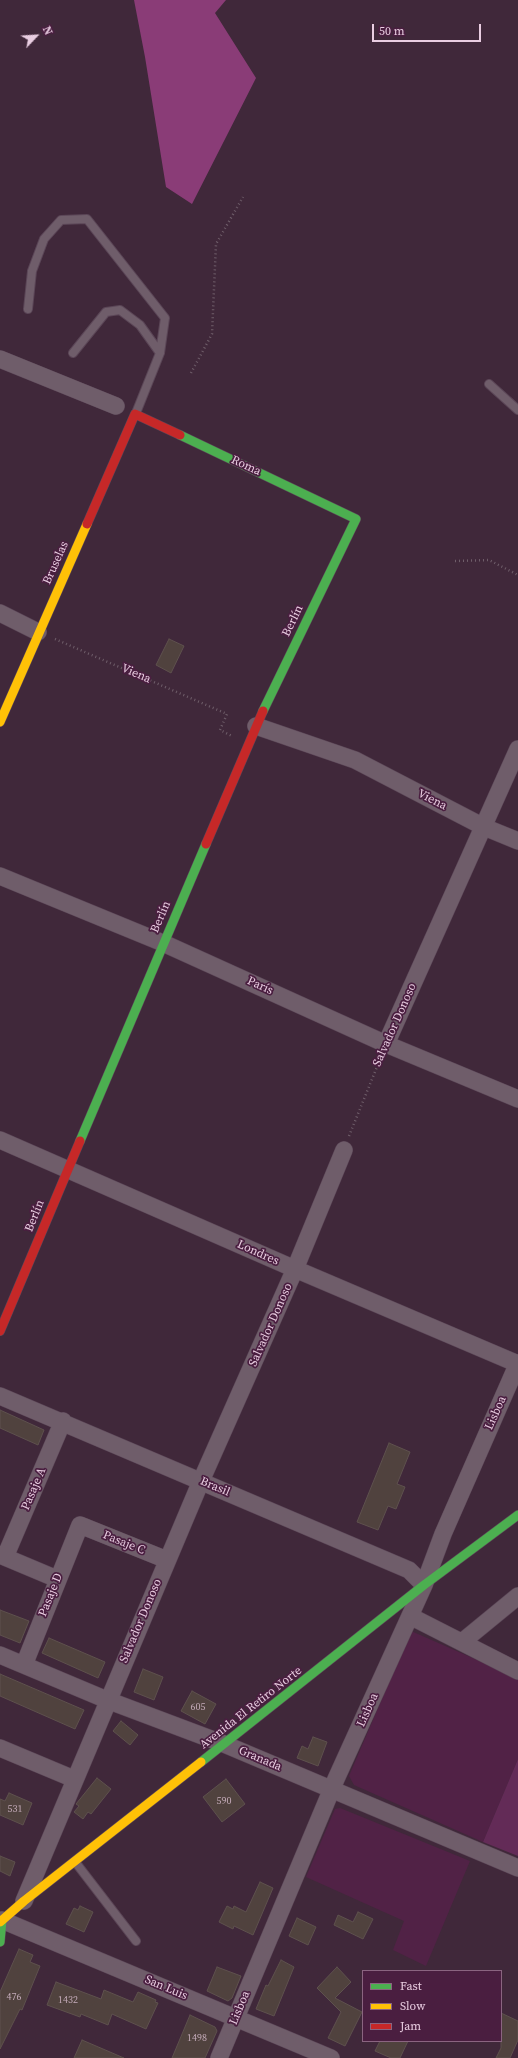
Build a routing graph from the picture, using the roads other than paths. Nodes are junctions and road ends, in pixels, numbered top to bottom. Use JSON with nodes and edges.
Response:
{"nodes":[{"id":1,"x":28,"y":308,"type":"dead end"},
{"id":2,"x":73,"y":353,"type":"dead end"},
{"id":3,"x":160,"y":353,"type":"junction"},
{"id":4,"x":0,"y":359,"type":"edge"},
{"id":5,"x":489,"y":384,"type":"dead end"},
{"id":6,"x":116,"y":406,"type":"dead end"},
{"id":7,"x":518,"y":410,"type":"edge"},
{"id":8,"x":136,"y":414,"type":"junction"},
{"id":9,"x":356,"y":519,"type":"joint"},
{"id":10,"x":0,"y":614,"type":"edge"},
{"id":11,"x":38,"y":632,"type":"junction"},
{"id":12,"x":0,"y":722,"type":"edge"},
{"id":13,"x":256,"y":726,"type":"junction"},
{"id":14,"x":518,"y":749,"type":"edge"},
{"id":15,"x":484,"y":827,"type":"junction"},
{"id":16,"x":518,"y":841,"type":"edge"},
{"id":17,"x":0,"y":876,"type":"edge"},
{"id":18,"x":163,"y":943,"type":"junction"},
{"id":19,"x":386,"y":1044,"type":"junction"},
{"id":20,"x":518,"y":1099,"type":"edge"},
{"id":21,"x":0,"y":1140,"type":"edge"},
{"id":22,"x":344,"y":1150,"type":"road end"},
{"id":23,"x":67,"y":1169,"type":"junction"},
{"id":24,"x":295,"y":1269,"type":"junction"},
{"id":25,"x":0,"y":1331,"type":"edge"},
{"id":26,"x":518,"y":1363,"type":"edge"},
{"id":27,"x":0,"y":1396,"type":"edge"},
{"id":28,"x":63,"y":1421,"type":"junction"},
{"id":29,"x":201,"y":1481,"type":"junction"},
{"id":30,"x":518,"y":1515,"type":"edge"},
{"id":31,"x":80,"y":1525,"type":"joint"},
{"id":32,"x":2,"y":1556,"type":"edge"},
{"id":33,"x":167,"y":1560,"type":"junction"},
{"id":34,"x":57,"y":1579,"type":"junction"},
{"id":35,"x":424,"y":1585,"type":"junction"},
{"id":36,"x":518,"y":1596,"type":"edge"},
{"id":37,"x":410,"y":1616,"type":"junction"},
{"id":38,"x":462,"y":1642,"type":"junction"},
{"id":39,"x":0,"y":1655,"type":"edge"},
{"id":40,"x":24,"y":1665,"type":"junction"},
{"id":41,"x":518,"y":1671,"type":"edge"},
{"id":42,"x":107,"y":1700,"type":"junction"},
{"id":43,"x":224,"y":1744,"type":"junction"},
{"id":44,"x":0,"y":1748,"type":"edge"},
{"id":45,"x":74,"y":1779,"type":"junction"},
{"id":46,"x":332,"y":1789,"type":"junction"},
{"id":47,"x":75,"y":1862,"type":"junction"},
{"id":48,"x":518,"y":1868,"type":"edge"},
{"id":49,"x":24,"y":1901,"type":"junction"},
{"id":50,"x":1,"y":1921,"type":"edge"},
{"id":51,"x":136,"y":1941,"type":"dead end"},
{"id":52,"x":0,"y":1942,"type":"edge"},
{"id":53,"x":236,"y":2018,"type":"junction"},
{"id":54,"x":219,"y":2058,"type":"edge"},
{"id":55,"x":331,"y":2058,"type":"edge"}],
"edges":[{"from":1,"to":3,"type":"lane"},
{"from":2,"to":3,"type":"lane"},
{"from":3,"to":8,"type":"lane"},
{"from":4,"to":6,"type":"street"},
{"from":5,"to":7,"type":"lane"},
{"from":8,"to":9,"type":"street","name":"Roma"},
{"from":8,"to":11,"type":"street","name":"Bruselas"},
{"from":9,"to":13,"type":"street","name":"Berlín"},
{"from":10,"to":11,"type":"street"},
{"from":11,"to":12,"type":"street","name":"Bruselas"},
{"from":13,"to":15,"type":"street","name":"Viena"},
{"from":13,"to":18,"type":"street","name":"Berlín"},
{"from":14,"to":15,"type":"street","name":"Salvador Donoso"},
{"from":15,"to":16,"type":"street","name":"Viena"},
{"from":15,"to":19,"type":"street","name":"Salvador Donoso"},
{"from":17,"to":18,"type":"street","name":"París"},
{"from":18,"to":19,"type":"street","name":"París"},
{"from":18,"to":23,"type":"street","name":"Berlín"},
{"from":19,"to":20,"type":"street","name":"París"},
{"from":21,"to":23,"type":"street","name":"Londres"},
{"from":22,"to":24,"type":"street","name":"Salvador Donoso"},
{"from":23,"to":24,"type":"street","name":"Londres"},
{"from":23,"to":25,"type":"street","name":"Berlín"},
{"from":24,"to":26,"type":"street","name":"Londres"},
{"from":24,"to":29,"type":"street","name":"Salvador Donoso"},
{"from":26,"to":35,"type":"street","name":"Lisboa"},
{"from":27,"to":28,"type":"street","name":"Brasil"},
{"from":28,"to":29,"type":"street","name":"Brasil"},
{"from":28,"to":32,"type":"street","name":"Pasaje A"},
{"from":29,"to":33,"type":"street","name":"Salvador Donoso"},
{"from":29,"to":35,"type":"street","name":"Brasil"},
{"from":30,"to":35,"type":"street","name":"Avenida El Retiro Norte"},
{"from":31,"to":33,"type":"street","name":"Pasaje C"},
{"from":31,"to":34,"type":"street","name":"Pasaje D"},
{"from":32,"to":34,"type":"street"},
{"from":33,"to":42,"type":"street","name":"Salvador Donoso"},
{"from":34,"to":40,"type":"street","name":"Pasaje D"},
{"from":35,"to":37,"type":"street","name":"Lisboa"},
{"from":35,"to":43,"type":"street","name":"Avenida El Retiro Norte"},
{"from":36,"to":38,"type":"street"},
{"from":37,"to":38,"type":"street"},
{"from":37,"to":46,"type":"street","name":"Lisboa"},
{"from":38,"to":41,"type":"street"},
{"from":39,"to":40,"type":"street","name":"Granada"},
{"from":40,"to":42,"type":"street","name":"Granada"},
{"from":42,"to":43,"type":"street","name":"Granada"},
{"from":42,"to":45,"type":"street","name":"Salvador Donoso"},
{"from":43,"to":46,"type":"street","name":"Granada"},
{"from":43,"to":47,"type":"street","name":"Avenida El Retiro Norte"},
{"from":44,"to":45,"type":"street"},
{"from":45,"to":49,"type":"street","name":"Salvador Donoso"},
{"from":46,"to":48,"type":"street","name":"Granada"},
{"from":46,"to":53,"type":"street","name":"Lisboa"},
{"from":47,"to":49,"type":"street","name":"Avenida El Retiro Norte"},
{"from":47,"to":51,"type":"lane"},
{"from":49,"to":50,"type":"street","name":"Avenida El Retiro Norte"},
{"from":50,"to":52,"type":"street"},
{"from":50,"to":53,"type":"street","name":"San Luis"},
{"from":53,"to":54,"type":"street","name":"Lisboa"},
{"from":53,"to":55,"type":"street","name":"San Luis"}]}
